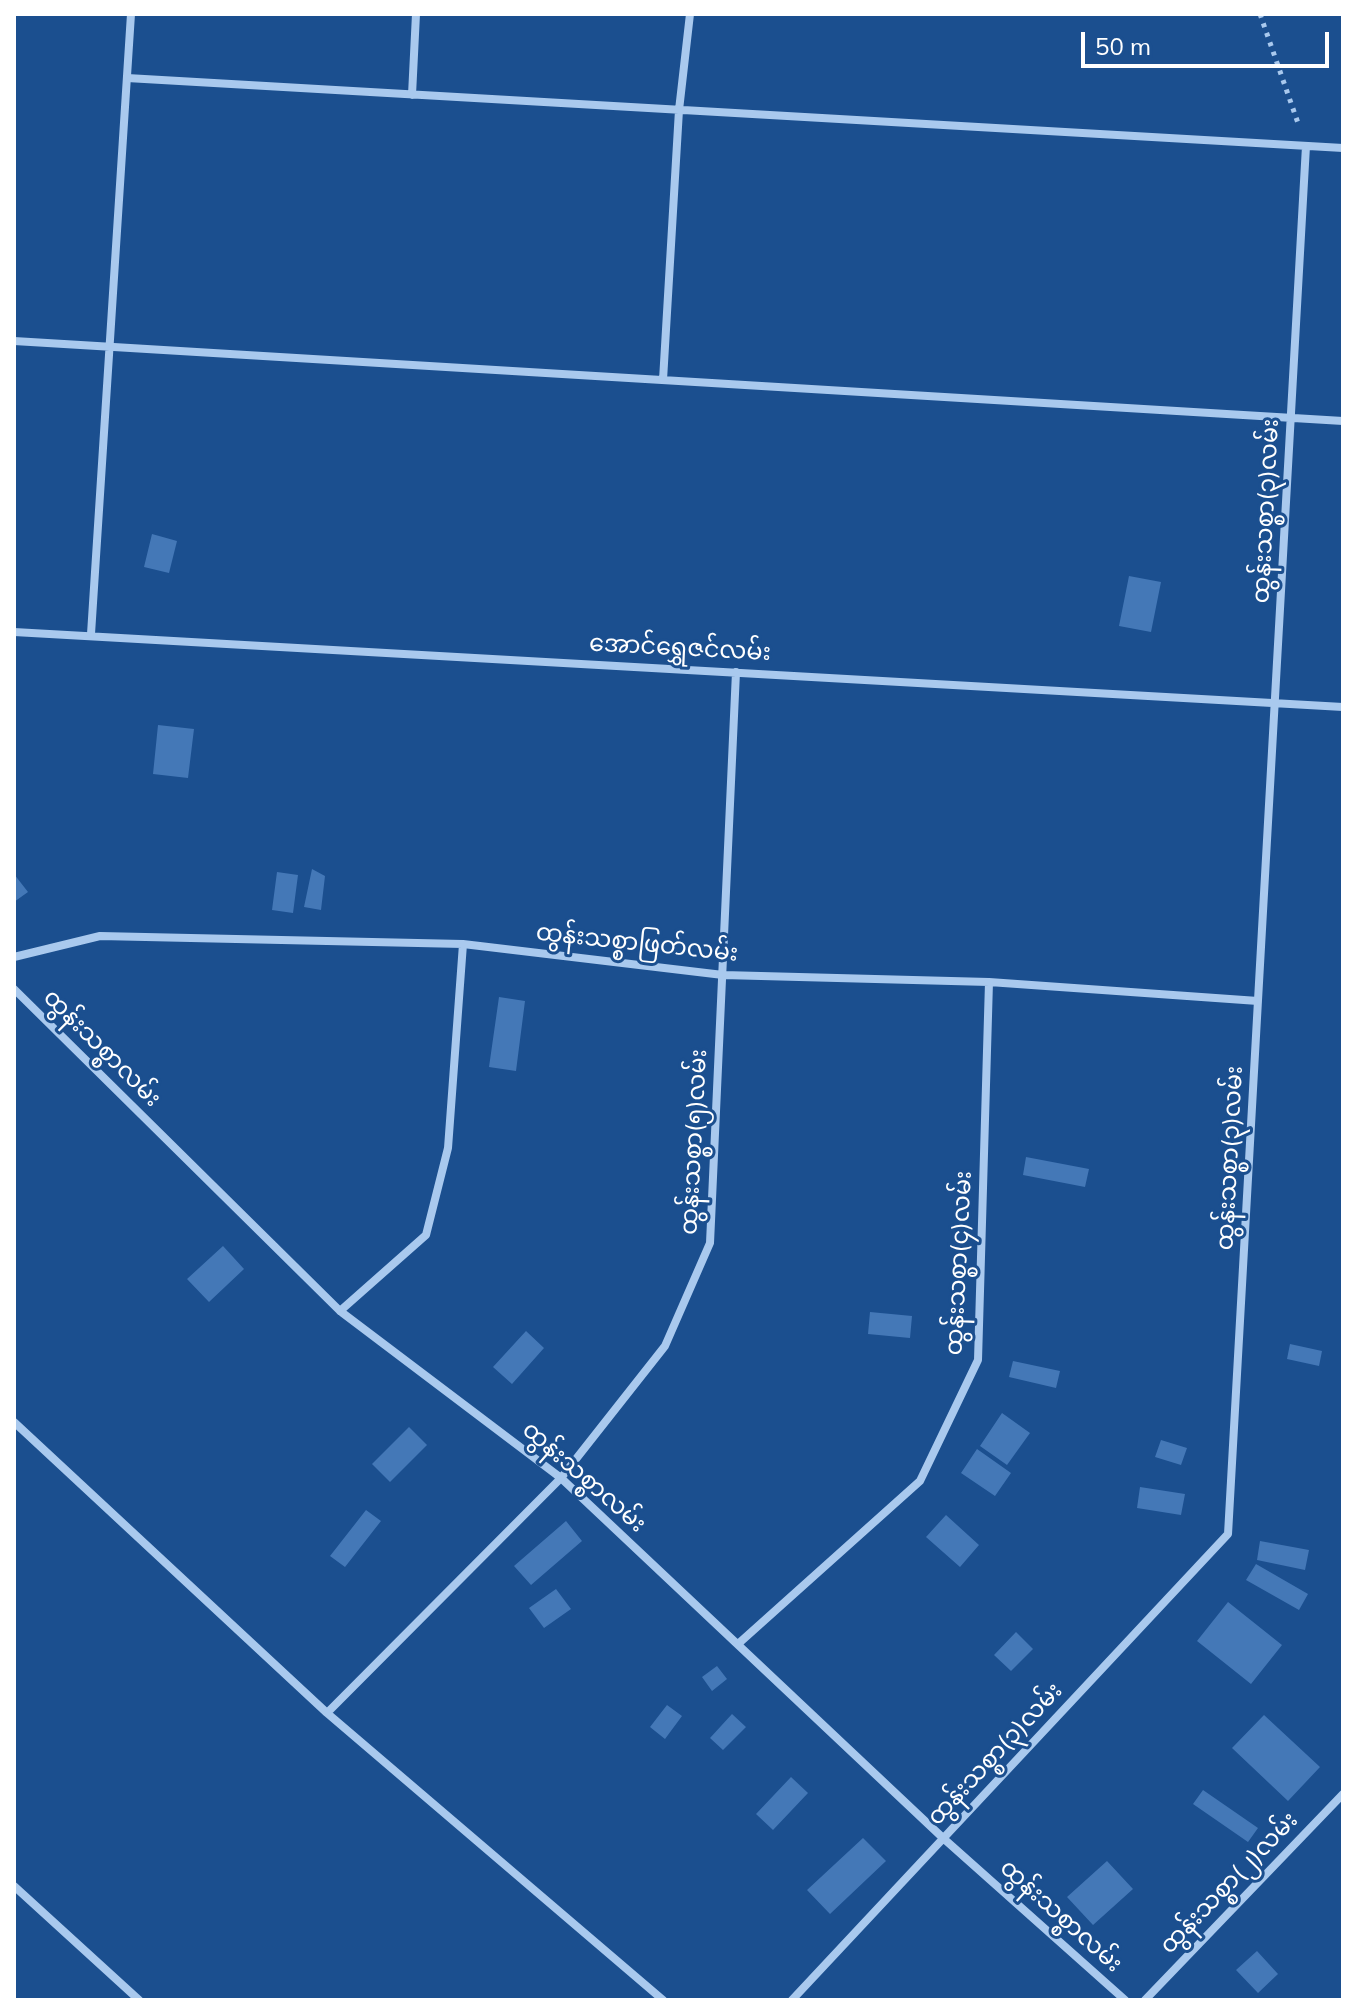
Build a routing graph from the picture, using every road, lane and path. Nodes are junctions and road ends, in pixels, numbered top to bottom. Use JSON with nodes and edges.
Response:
{"nodes":[{"id":1,"x":131,"y":14,"type":"edge"},
{"id":2,"x":416,"y":14,"type":"edge"},
{"id":3,"x":690,"y":14,"type":"edge"},
{"id":4,"x":1260,"y":14,"type":"edge"},
{"id":5,"x":127,"y":78,"type":"junction"},
{"id":6,"x":412,"y":95,"type":"junction"},
{"id":7,"x":679,"y":110,"type":"junction"},
{"id":8,"x":1306,"y":146,"type":"junction"},
{"id":9,"x":1343,"y":148,"type":"edge"},
{"id":10,"x":14,"y":341,"type":"edge"},
{"id":11,"x":110,"y":347,"type":"junction"},
{"id":12,"x":663,"y":380,"type":"junction"},
{"id":13,"x":1291,"y":418,"type":"junction"},
{"id":14,"x":1343,"y":421,"type":"edge"},
{"id":15,"x":14,"y":632,"type":"edge"},
{"id":16,"x":91,"y":634,"type":"junction"},
{"id":17,"x":736,"y":672,"type":"junction"},
{"id":18,"x":1275,"y":703,"type":"junction"},
{"id":19,"x":1343,"y":707,"type":"edge"},
{"id":20,"x":463,"y":944,"type":"junction"},
{"id":21,"x":14,"y":957,"type":"edge"},
{"id":22,"x":723,"y":975,"type":"junction"},
{"id":23,"x":989,"y":982,"type":"junction"},
{"id":24,"x":14,"y":989,"type":"edge"},
{"id":25,"x":1258,"y":1001,"type":"junction"},
{"id":26,"x":340,"y":1311,"type":"junction"},
{"id":27,"x":14,"y":1422,"type":"edge"},
{"id":28,"x":561,"y":1478,"type":"junction"},
{"id":29,"x":738,"y":1644,"type":"junction"},
{"id":30,"x":327,"y":1713,"type":"junction"},
{"id":31,"x":1343,"y":1794,"type":"edge"},
{"id":32,"x":943,"y":1838,"type":"junction"},
{"id":33,"x":14,"y":1886,"type":"edge"},
{"id":34,"x":139,"y":2000,"type":"edge"},
{"id":35,"x":663,"y":2000,"type":"edge"},
{"id":36,"x":792,"y":2000,"type":"edge"},
{"id":37,"x":1125,"y":2000,"type":"edge"},
{"id":38,"x":1145,"y":2000,"type":"edge"}],
"edges":[{"from":1,"to":5,"type":"street"},
{"from":2,"to":6,"type":"street"},
{"from":3,"to":7,"type":"street"},
{"from":4,"to":8,"type":"path"},
{"from":5,"to":6,"type":"street"},
{"from":5,"to":11,"type":"street"},
{"from":6,"to":7,"type":"street"},
{"from":7,"to":8,"type":"street"},
{"from":7,"to":12,"type":"street"},
{"from":8,"to":9,"type":"street"},
{"from":8,"to":13,"type":"street","name":"ထွန်းသစ္စာ(၃)လမ်း"},
{"from":10,"to":11,"type":"street"},
{"from":11,"to":12,"type":"street"},
{"from":11,"to":16,"type":"street"},
{"from":12,"to":13,"type":"street"},
{"from":13,"to":14,"type":"street"},
{"from":13,"to":18,"type":"street","name":"ထွန်းသစ္စာ(၃)လမ်း"},
{"from":15,"to":16,"type":"street","name":"အောင်ရွှေဇင်လမ်း"},
{"from":16,"to":17,"type":"street","name":"အောင်ရွှေဇင်လမ်း"},
{"from":17,"to":18,"type":"street","name":"အောင်ရွှေဇင်လမ်း"},
{"from":17,"to":22,"type":"street","name":"ထွန်းသစ္စာ(၅)လမ်း"},
{"from":18,"to":19,"type":"street","name":"အောင်ရွှေဇင်လမ်း"},
{"from":18,"to":25,"type":"street","name":"ထွန်းသစ္စာ(၃)လမ်း"},
{"from":20,"to":21,"type":"street","name":"ထွန်းသစ္စာဖြတ်လမ်း"},
{"from":20,"to":22,"type":"street","name":"ထွန်းသစ္စာဖြတ်လမ်း"},
{"from":20,"to":26,"type":"street"},
{"from":22,"to":23,"type":"street","name":"ထွန်းသစ္စာဖြတ်လမ်း"},
{"from":22,"to":28,"type":"street","name":"ထွန်းသစ္စာ(၅)လမ်း"},
{"from":23,"to":25,"type":"street","name":"ထွန်းသစ္စာဖြတ်လမ်း"},
{"from":23,"to":29,"type":"street","name":"ထွန်းသစ္စာ(၄)လမ်း"},
{"from":24,"to":26,"type":"street","name":"ထွန်းသစ္စာလမ်း"},
{"from":25,"to":32,"type":"street","name":"ထွန်းသစ္စာ(၃)လမ်း"},
{"from":26,"to":28,"type":"street","name":"ထွန်းသစ္စာလမ်း"},
{"from":27,"to":30,"type":"street"},
{"from":28,"to":29,"type":"street","name":"ထွန်းသစ္စာလမ်း"},
{"from":28,"to":30,"type":"street","name":"ထွန်းသစ္စာ(၅)လမ်း"},
{"from":29,"to":32,"type":"street","name":"ထွန်းသစ္စာလမ်း"},
{"from":30,"to":35,"type":"street"},
{"from":31,"to":38,"type":"street","name":"ထွန်းသစ္စာ(၂)လမ်း"},
{"from":32,"to":36,"type":"street","name":"ထွန်းသစ္စာ(၃)လမ်း"},
{"from":32,"to":37,"type":"street","name":"ထွန်းသစ္စာလမ်း"},
{"from":33,"to":34,"type":"street"}]}
